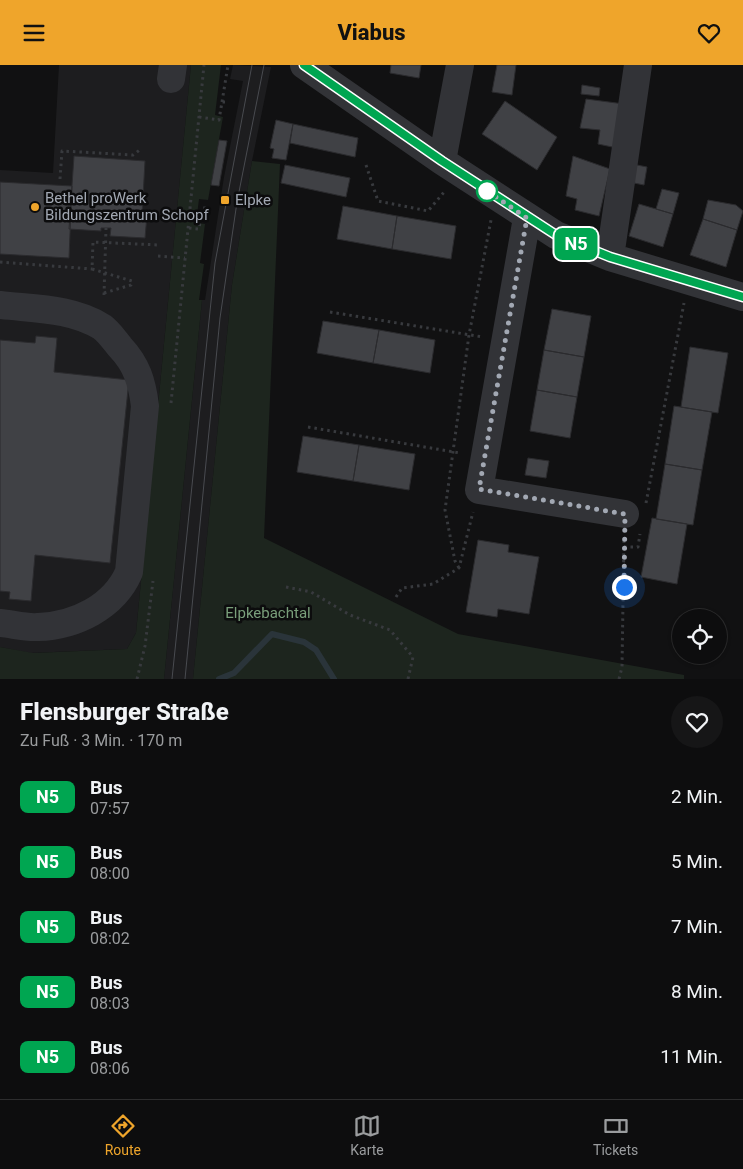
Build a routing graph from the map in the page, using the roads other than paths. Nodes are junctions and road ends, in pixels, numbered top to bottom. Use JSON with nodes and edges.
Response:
{"nodes":[{"id":1,"x":304,"y":65,"type":"edge"},
{"id":2,"x":460,"y":65,"type":"edge"},
{"id":3,"x":638,"y":65,"type":"edge"},
{"id":4,"x":451,"y":167,"type":"junction"},
{"id":5,"x":527,"y":218,"type":"junction"},
{"id":6,"x":610,"y":257,"type":"junction"},
{"id":7,"x":743,"y":297,"type":"edge"},
{"id":8,"x":0,"y":305,"type":"edge"},
{"id":9,"x":637,"y":517,"type":"road end"},
{"id":10,"x":0,"y":623,"type":"edge"}],
"edges":[{"from":1,"to":4,"type":"street"},
{"from":2,"to":4,"type":"street"},
{"from":3,"to":6,"type":"street"},
{"from":4,"to":5,"type":"street"},
{"from":5,"to":6,"type":"street"},
{"from":5,"to":9,"type":"street"},
{"from":6,"to":7,"type":"street"},
{"from":8,"to":10,"type":"street"}]}
